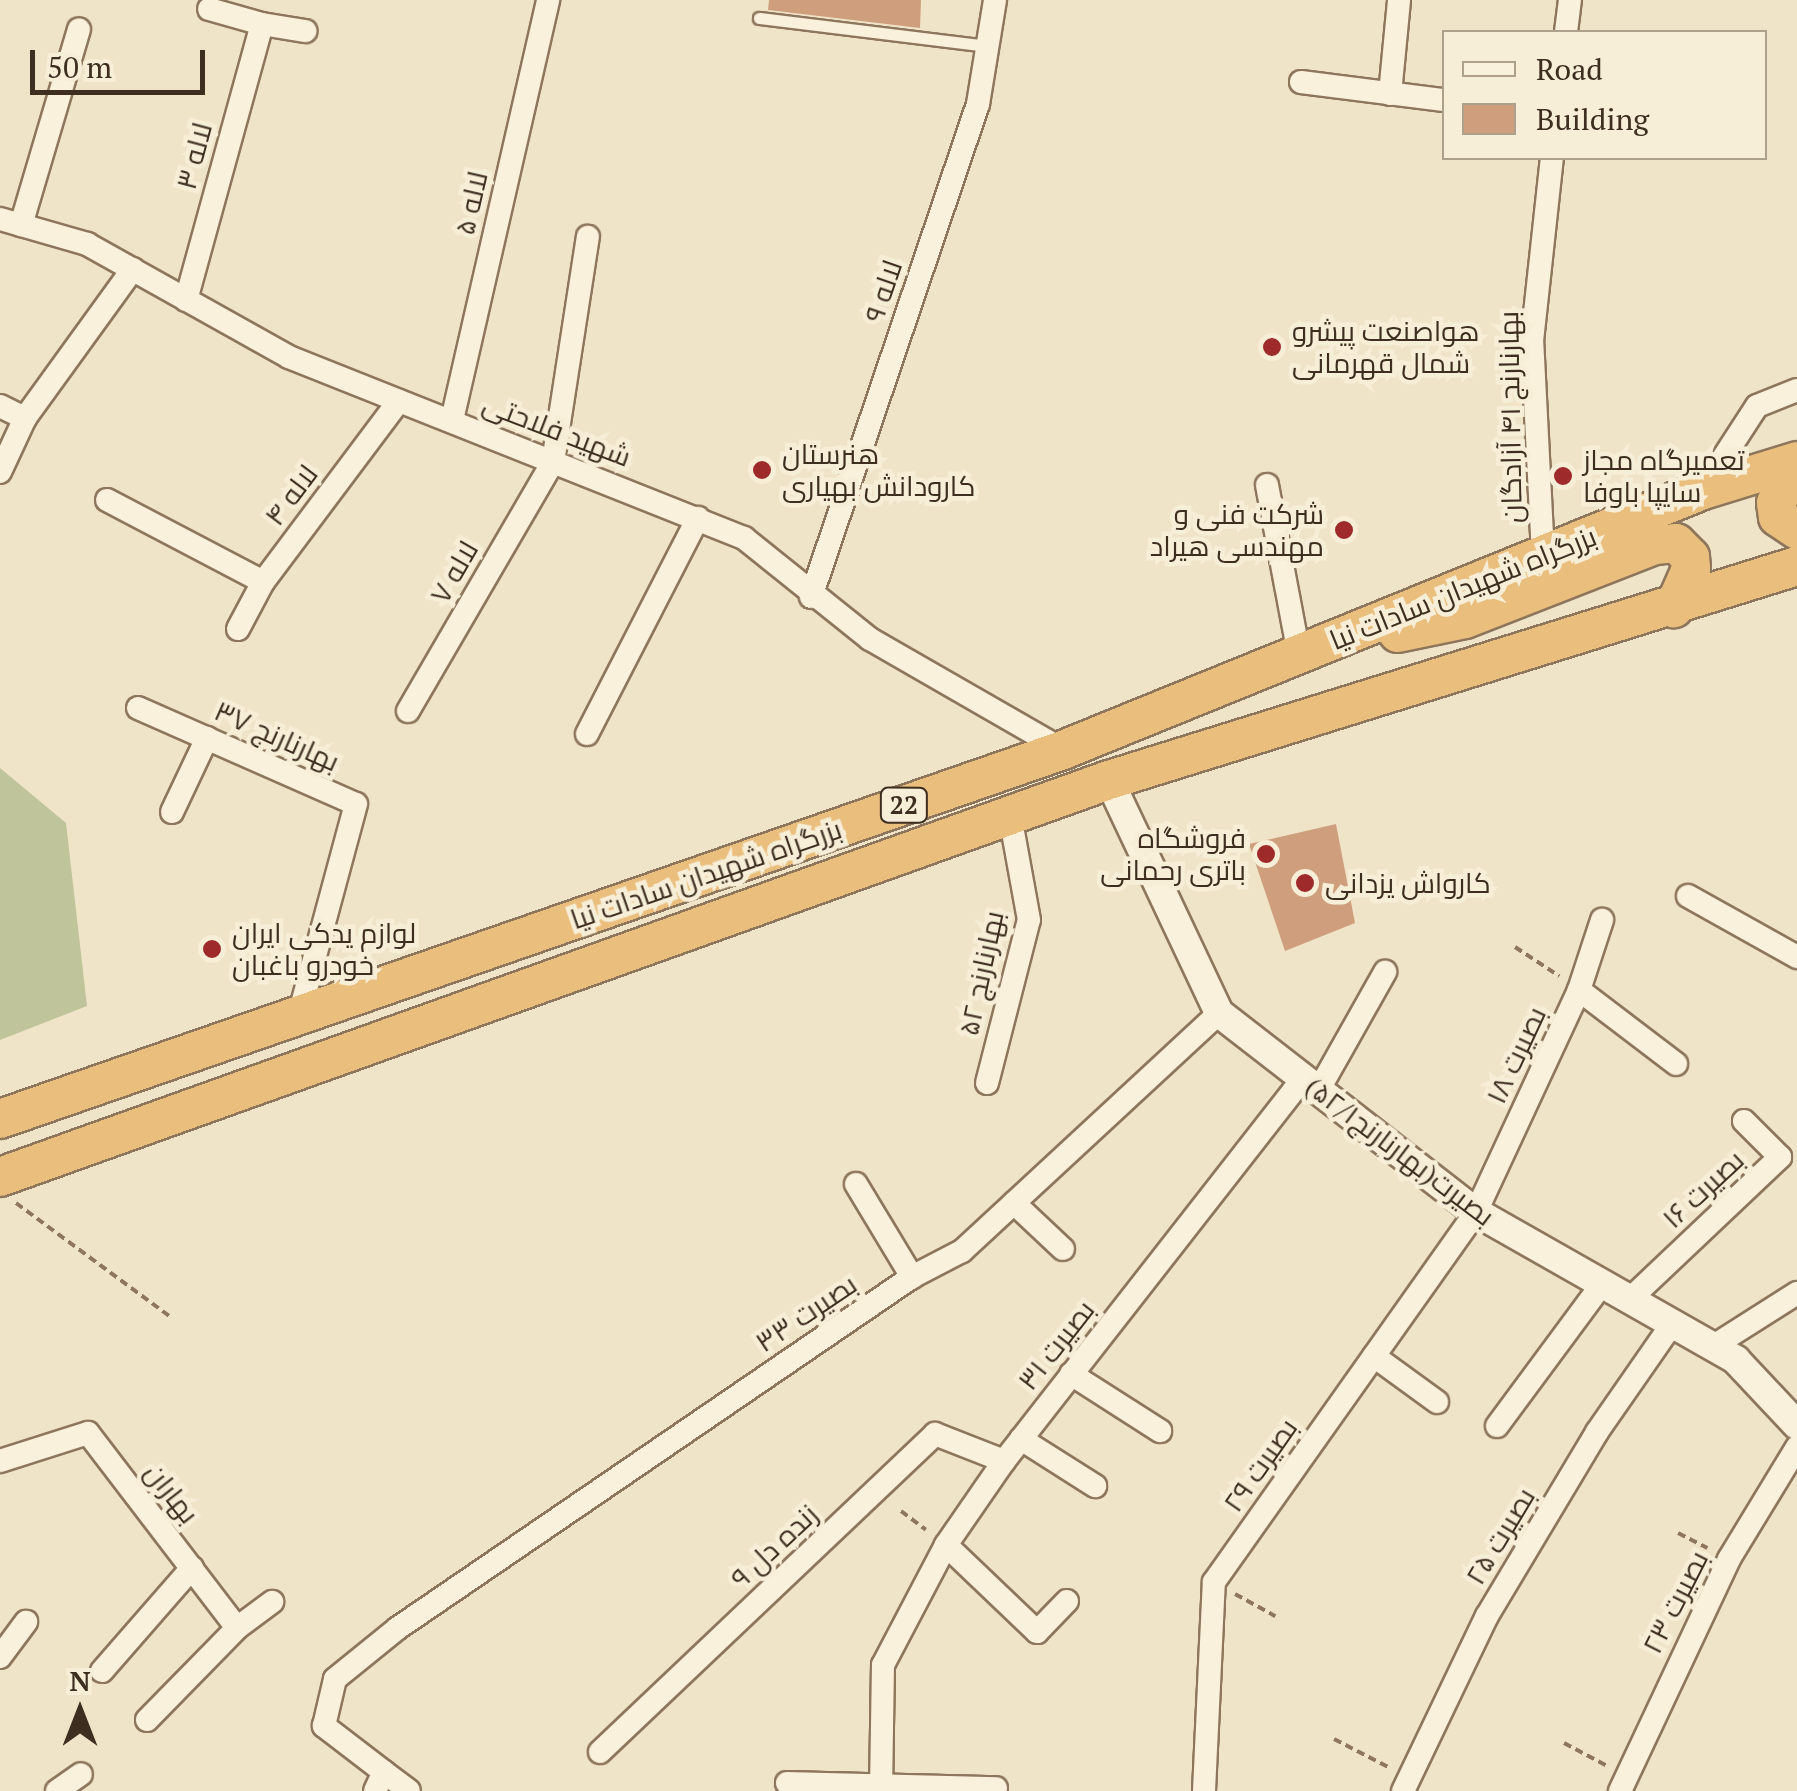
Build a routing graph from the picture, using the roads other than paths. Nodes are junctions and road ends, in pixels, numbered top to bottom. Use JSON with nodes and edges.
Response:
{"nodes":[{"id":1,"x":548,"y":0,"type":"edge"},
{"id":2,"x":995,"y":0,"type":"edge"},
{"id":3,"x":1399,"y":0,"type":"edge"},
{"id":4,"x":1570,"y":0,"type":"edge"},
{"id":5,"x":209,"y":9,"type":"dead end"},
{"id":6,"x":760,"y":18,"type":"dead end"},
{"id":7,"x":262,"y":24,"type":"junction"},
{"id":8,"x":79,"y":29,"type":"dead end"},
{"id":9,"x":1566,"y":30,"type":"edge"},
{"id":10,"x":305,"y":31,"type":"dead end"},
{"id":11,"x":988,"y":46,"type":"junction"},
{"id":12,"x":1302,"y":82,"type":"dead end"},
{"id":13,"x":1390,"y":94,"type":"junction"},
{"id":14,"x":1442,"y":100,"type":"edge"},
{"id":15,"x":1552,"y":160,"type":"edge"},
{"id":16,"x":11,"y":222,"type":"edge"},
{"id":17,"x":588,"y":237,"type":"dead end"},
{"id":18,"x":134,"y":268,"type":"junction"},
{"id":19,"x":186,"y":300,"type":"junction"},
{"id":20,"x":1797,"y":390,"type":"edge"},
{"id":21,"x":400,"y":401,"type":"junction"},
{"id":22,"x":0,"y":406,"type":"edge"},
{"id":23,"x":25,"y":418,"type":"junction"},
{"id":24,"x":452,"y":420,"type":"junction"},
{"id":25,"x":552,"y":462,"type":"junction"},
{"id":26,"x":1797,"y":462,"type":"edge"},
{"id":27,"x":0,"y":472,"type":"edge"},
{"id":28,"x":1268,"y":485,"type":"dead end"},
{"id":29,"x":1702,"y":490,"type":"junction"},
{"id":30,"x":108,"y":500,"type":"dead end"},
{"id":31,"x":698,"y":518,"type":"junction"},
{"id":32,"x":1797,"y":530,"type":"edge"},
{"id":33,"x":1544,"y":555,"type":"junction"},
{"id":34,"x":1797,"y":566,"type":"edge"},
{"id":35,"x":263,"y":582,"type":"junction"},
{"id":36,"x":811,"y":597,"type":"junction"},
{"id":37,"x":1674,"y":608,"type":"junction"},
{"id":38,"x":238,"y":629,"type":"dead end"},
{"id":39,"x":1299,"y":654,"type":"junction"},
{"id":40,"x":138,"y":708,"type":"dead end"},
{"id":41,"x":408,"y":712,"type":"dead end"},
{"id":42,"x":587,"y":734,"type":"dead end"},
{"id":43,"x":208,"y":738,"type":"junction"},
{"id":44,"x":1063,"y":750,"type":"junction"},
{"id":45,"x":1109,"y":780,"type":"junction"},
{"id":46,"x":172,"y":812,"type":"dead end"},
{"id":47,"x":1010,"y":816,"type":"junction"},
{"id":48,"x":1688,"y":896,"type":"dead end"},
{"id":49,"x":1602,"y":920,"type":"dead end"},
{"id":50,"x":1797,"y":957,"type":"edge"},
{"id":51,"x":1385,"y":972,"type":"dead end"},
{"id":52,"x":1579,"y":990,"type":"junction"},
{"id":53,"x":1219,"y":1013,"type":"junction"},
{"id":54,"x":299,"y":1015,"type":"junction"},
{"id":55,"x":1676,"y":1064,"type":"dead end"},
{"id":56,"x":987,"y":1083,"type":"dead end"},
{"id":57,"x":1310,"y":1085,"type":"junction"},
{"id":58,"x":0,"y":1120,"type":"edge"},
{"id":59,"x":1744,"y":1120,"type":"dead end"},
{"id":60,"x":0,"y":1177,"type":"edge"},
{"id":61,"x":856,"y":1184,"type":"dead end"},
{"id":62,"x":1014,"y":1202,"type":"junction"},
{"id":63,"x":1476,"y":1212,"type":"junction"},
{"id":64,"x":1063,"y":1250,"type":"dead end"},
{"id":65,"x":912,"y":1277,"type":"junction"},
{"id":66,"x":1602,"y":1284,"type":"junction"},
{"id":67,"x":1797,"y":1293,"type":"edge"},
{"id":68,"x":1629,"y":1300,"type":"junction"},
{"id":69,"x":1672,"y":1324,"type":"junction"},
{"id":70,"x":1712,"y":1346,"type":"junction"},
{"id":71,"x":1374,"y":1356,"type":"junction"},
{"id":72,"x":1071,"y":1374,"type":"junction"},
{"id":73,"x":1437,"y":1402,"type":"dead end"},
{"id":74,"x":1797,"y":1425,"type":"edge"},
{"id":75,"x":1497,"y":1426,"type":"dead end"},
{"id":76,"x":1160,"y":1430,"type":"dead end"},
{"id":77,"x":1021,"y":1439,"type":"junction"},
{"id":78,"x":1797,"y":1446,"type":"edge"},
{"id":79,"x":1004,"y":1461,"type":"junction"},
{"id":80,"x":0,"y":1462,"type":"edge"},
{"id":81,"x":1095,"y":1486,"type":"dead end"},
{"id":82,"x":946,"y":1545,"type":"junction"},
{"id":83,"x":192,"y":1568,"type":"junction"},
{"id":84,"x":1067,"y":1601,"type":"dead end"},
{"id":85,"x":272,"y":1602,"type":"dead end"},
{"id":86,"x":26,"y":1622,"type":"dead end"},
{"id":87,"x":237,"y":1628,"type":"junction"},
{"id":88,"x":0,"y":1658,"type":"edge"},
{"id":89,"x":102,"y":1670,"type":"dead end"},
{"id":90,"x":147,"y":1720,"type":"dead end"},
{"id":91,"x":600,"y":1752,"type":"dead end"},
{"id":92,"x":80,"y":1774,"type":"dead end"},
{"id":93,"x":380,"y":1781,"type":"edge"},
{"id":94,"x":787,"y":1783,"type":"dead end"},
{"id":95,"x":1622,"y":1783,"type":"edge"},
{"id":96,"x":1404,"y":1784,"type":"edge"},
{"id":97,"x":882,"y":1787,"type":"edge"},
{"id":98,"x":996,"y":1788,"type":"dead end"},
{"id":99,"x":58,"y":1791,"type":"edge"},
{"id":100,"x":409,"y":1791,"type":"edge"},
{"id":101,"x":1204,"y":1791,"type":"edge"}],
"edges":[{"from":1,"to":24,"type":"street","name":"لاله ۵"},
{"from":2,"to":11,"type":"street","name":"لاله ۹"},
{"from":3,"to":13,"type":"street"},
{"from":4,"to":9,"type":"street"},
{"from":5,"to":7,"type":"street"},
{"from":6,"to":11,"type":"lane"},
{"from":7,"to":10,"type":"street"},
{"from":7,"to":19,"type":"street","name":"لاله ۳"},
{"from":8,"to":16,"type":"street"},
{"from":11,"to":36,"type":"street","name":"لاله ۹"},
{"from":12,"to":13,"type":"street"},
{"from":13,"to":14,"type":"street"},
{"from":15,"to":33,"type":"street","name":"بهارنارنج ۴۱ آزادگان"},
{"from":16,"to":18,"type":"street","name":"شهید فلاحتی"},
{"from":17,"to":25,"type":"street"},
{"from":18,"to":19,"type":"street","name":"شهید فلاحتی"},
{"from":18,"to":23,"type":"street"},
{"from":19,"to":21,"type":"street","name":"شهید فلاحتی"},
{"from":20,"to":29,"type":"street"},
{"from":21,"to":24,"type":"street","name":"شهید فلاحتی"},
{"from":21,"to":35,"type":"street","name":"لاله ۴"},
{"from":22,"to":23,"type":"street"},
{"from":23,"to":27,"type":"street"},
{"from":24,"to":25,"type":"street","name":"شهید فلاحتی"},
{"from":25,"to":31,"type":"street","name":"شهید فلاحتی"},
{"from":25,"to":41,"type":"street","name":"لاله ۷"},
{"from":26,"to":29,"type":"highway","name":"بزرگراه شهیدان سادات نیا","number":"22"},
{"from":26,"to":32,"type":"highway"},
{"from":28,"to":39,"type":"street"},
{"from":29,"to":33,"type":"highway","name":"بزرگراه شهیدان سادات نیا","number":"22"},
{"from":30,"to":35,"type":"street"},
{"from":31,"to":36,"type":"street","name":"شهید فلاحتی"},
{"from":31,"to":42,"type":"street"},
{"from":33,"to":39,"type":"highway","name":"بزرگراه شهیدان سادات نیا","number":"22"},
{"from":34,"to":37,"type":"highway","name":"بزرگراه شهیدان سادات نیا","number":"22"},
{"from":35,"to":38,"type":"street","name":"لاله ۴"},
{"from":36,"to":44,"type":"street","name":"شهید فلاحتی"},
{"from":37,"to":39,"type":"highway"},
{"from":37,"to":45,"type":"highway","name":"بزرگراه شهیدان سادات نیا","number":"22"},
{"from":39,"to":44,"type":"highway","name":"بزرگراه شهیدان سادات نیا","number":"22"},
{"from":40,"to":43,"type":"street","name":"بهارنارنج ۳۷"},
{"from":43,"to":46,"type":"street"},
{"from":43,"to":54,"type":"street","name":"بهارنارنج ۳۷"},
{"from":44,"to":54,"type":"highway","name":"بزرگراه شهیدان سادات نیا","number":"22"},
{"from":45,"to":47,"type":"highway","name":"بزرگراه شهیدان سادات نیا","number":"22"},
{"from":45,"to":53,"type":"street","name":"بصیرت(بهارنارنج۵۲/۱)"},
{"from":47,"to":56,"type":"street","name":"بهارنارنج ۵۲"},
{"from":47,"to":60,"type":"highway","name":"بزرگراه شهیدان سادات نیا","number":"22"},
{"from":48,"to":50,"type":"street"},
{"from":49,"to":52,"type":"street","name":"بصیرت ۱۸"},
{"from":51,"to":57,"type":"street","name":"بصیرت ۳۱"},
{"from":52,"to":55,"type":"street"},
{"from":52,"to":63,"type":"street","name":"بصیرت ۱۸"},
{"from":53,"to":57,"type":"street","name":"بصیرت(بهارنارنج۵۲/۱)"},
{"from":53,"to":62,"type":"street","name":"بصیرت ۳۳"},
{"from":54,"to":58,"type":"highway","name":"بزرگراه شهیدان سادات نیا","number":"22"},
{"from":57,"to":63,"type":"street","name":"بصیرت(بهارنارنج۵۲/۱)"},
{"from":57,"to":72,"type":"street","name":"بصیرت ۳۱"},
{"from":59,"to":68,"type":"street","name":"بصیرت ۱۶"},
{"from":61,"to":65,"type":"street"},
{"from":62,"to":64,"type":"street"},
{"from":62,"to":65,"type":"street","name":"بصیرت ۳۳"},
{"from":63,"to":66,"type":"street","name":"بصیرت(بهارنارنج۵۲/۱)"},
{"from":63,"to":71,"type":"street","name":"بصیرت ۲۹"},
{"from":65,"to":93,"type":"street","name":"بصیرت ۳۳"},
{"from":66,"to":68,"type":"street","name":"بصیرت(بهارنارنج۵۲/۱)"},
{"from":66,"to":75,"type":"street"},
{"from":67,"to":70,"type":"street"},
{"from":68,"to":69,"type":"street","name":"بصیرت(بهارنارنج۵۲/۱)"},
{"from":69,"to":70,"type":"street","name":"بصیرت(بهارنارنج۵۲/۱)"},
{"from":69,"to":96,"type":"street","name":"بصیرت ۲۵"},
{"from":70,"to":74,"type":"street","name":"بصیرت(بهارنارنج۵۲/۱)"},
{"from":71,"to":73,"type":"street"},
{"from":71,"to":101,"type":"street","name":"بصیرت ۲۹"},
{"from":72,"to":76,"type":"street"},
{"from":72,"to":77,"type":"street","name":"بصیرت ۳۱"},
{"from":77,"to":79,"type":"street","name":"بصیرت ۳۱"},
{"from":77,"to":81,"type":"street"},
{"from":78,"to":95,"type":"street","name":"بصیرت ۲۳"},
{"from":79,"to":82,"type":"street","name":"بصیرت ۳۱"},
{"from":79,"to":91,"type":"street","name":"زنده دل ۹"},
{"from":80,"to":83,"type":"street","name":"بهاران"},
{"from":82,"to":84,"type":"street"},
{"from":82,"to":97,"type":"street","name":"بصیرت ۳۱"},
{"from":83,"to":87,"type":"street","name":"بهاران"},
{"from":83,"to":89,"type":"street"},
{"from":85,"to":87,"type":"street"},
{"from":86,"to":88,"type":"street"},
{"from":87,"to":90,"type":"street"},
{"from":92,"to":99,"type":"street"},
{"from":93,"to":100,"type":"street"},
{"from":94,"to":97,"type":"street"},
{"from":97,"to":98,"type":"street"}]}
